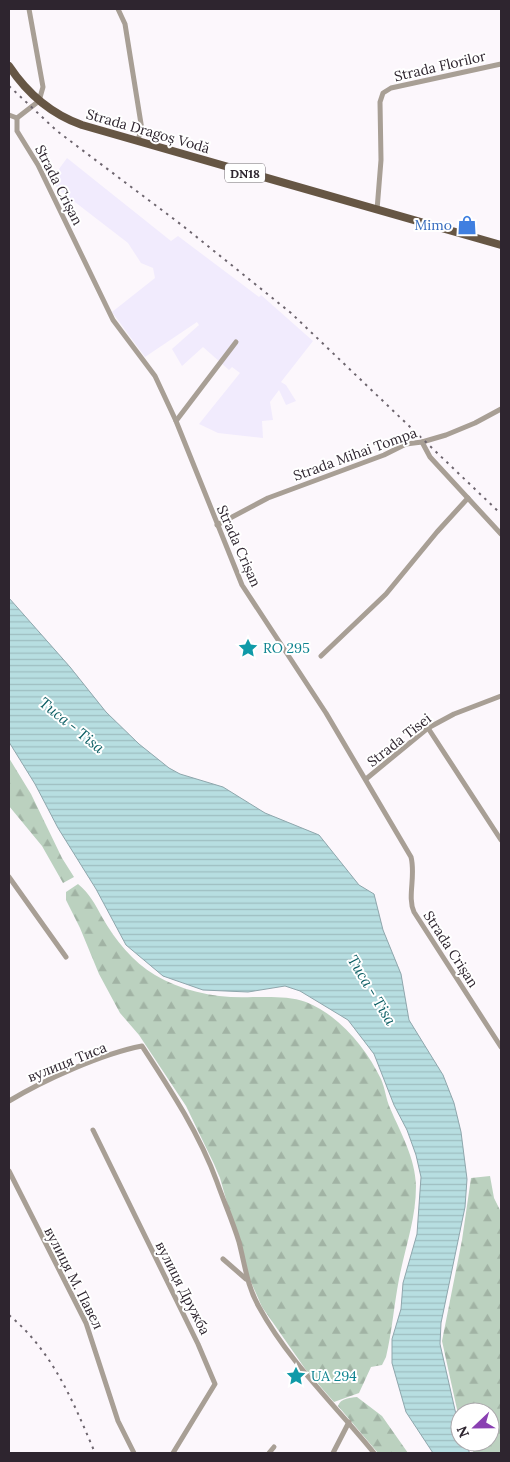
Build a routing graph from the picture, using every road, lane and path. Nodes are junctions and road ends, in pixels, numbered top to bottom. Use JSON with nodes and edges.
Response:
{"nodes":[{"id":1,"x":29,"y":9,"type":"edge"},
{"id":2,"x":118,"y":9,"type":"edge"},
{"id":3,"x":501,"y":64,"type":"edge"},
{"id":4,"x":9,"y":66,"type":"edge"},
{"id":5,"x":39,"y":100,"type":"junction"},
{"id":6,"x":9,"y":115,"type":"edge"},
{"id":7,"x":17,"y":118,"type":"junction"},
{"id":8,"x":137,"y":141,"type":"junction"},
{"id":9,"x":377,"y":210,"type":"junction"},
{"id":10,"x":501,"y":245,"type":"edge"},
{"id":11,"x":236,"y":342,"type":"dead end"},
{"id":12,"x":501,"y":409,"type":"edge"},
{"id":13,"x":176,"y":421,"type":"junction"},
{"id":14,"x":422,"y":442,"type":"junction"},
{"id":15,"x":468,"y":498,"type":"junction"},
{"id":16,"x":217,"y":525,"type":"junction"},
{"id":17,"x":501,"y":534,"type":"edge"},
{"id":18,"x":321,"y":656,"type":"dead end"},
{"id":19,"x":501,"y":696,"type":"edge"},
{"id":20,"x":428,"y":728,"type":"junction"},
{"id":21,"x":366,"y":779,"type":"junction"},
{"id":22,"x":501,"y":840,"type":"edge"},
{"id":23,"x":9,"y":878,"type":"edge"},
{"id":24,"x":66,"y":957,"type":"dead end"},
{"id":25,"x":501,"y":1047,"type":"edge"},
{"id":26,"x":9,"y":1101,"type":"edge"},
{"id":27,"x":93,"y":1130,"type":"dead end"},
{"id":28,"x":9,"y":1172,"type":"edge"},
{"id":29,"x":223,"y":1259,"type":"dead end"},
{"id":30,"x":246,"y":1279,"type":"junction"},
{"id":31,"x":349,"y":1422,"type":"junction"},
{"id":32,"x":274,"y":1447,"type":"dead end"},
{"id":33,"x":134,"y":1453,"type":"edge"},
{"id":34,"x":173,"y":1453,"type":"edge"},
{"id":35,"x":269,"y":1453,"type":"edge"},
{"id":36,"x":333,"y":1453,"type":"edge"},
{"id":37,"x":374,"y":1453,"type":"edge"}],
"edges":[{"from":1,"to":5,"type":"street"},
{"from":2,"to":8,"type":"street"},
{"from":3,"to":9,"type":"street","name":"Strada Florilor"},
{"from":4,"to":5,"type":"main road","name":"Strada Dragoș Vodă","number":"DN18"},
{"from":5,"to":7,"type":"street"},
{"from":5,"to":8,"type":"main road","name":"Strada Dragoș Vodă","number":"DN18"},
{"from":6,"to":7,"type":"street"},
{"from":7,"to":13,"type":"street","name":"Strada Crișan"},
{"from":8,"to":9,"type":"main road","name":"Strada Dragoș Vodă","number":"DN18"},
{"from":9,"to":10,"type":"main road","name":"Strada Dragoș Vodă","number":"DN18"},
{"from":11,"to":13,"type":"street"},
{"from":12,"to":14,"type":"street","name":"Strada Mihai Tompa"},
{"from":13,"to":16,"type":"street","name":"Strada Crișan"},
{"from":14,"to":15,"type":"street"},
{"from":14,"to":16,"type":"street","name":"Strada Mihai Tompa"},
{"from":15,"to":17,"type":"street"},
{"from":15,"to":18,"type":"street"},
{"from":16,"to":21,"type":"street","name":"Strada Crișan"},
{"from":19,"to":20,"type":"street","name":"Strada Tisei"},
{"from":20,"to":21,"type":"street","name":"Strada Tisei"},
{"from":20,"to":22,"type":"street"},
{"from":21,"to":25,"type":"street","name":"Strada Crișan"},
{"from":23,"to":24,"type":"street"},
{"from":26,"to":30,"type":"street","name":"вулиця Тиса"},
{"from":27,"to":34,"type":"street","name":"вулиця Дружба"},
{"from":28,"to":33,"type":"street","name":"вулиця М. Павел"},
{"from":29,"to":30,"type":"street"},
{"from":30,"to":31,"type":"street"},
{"from":31,"to":36,"type":"street"},
{"from":31,"to":37,"type":"street"},
{"from":32,"to":35,"type":"street"}]}
